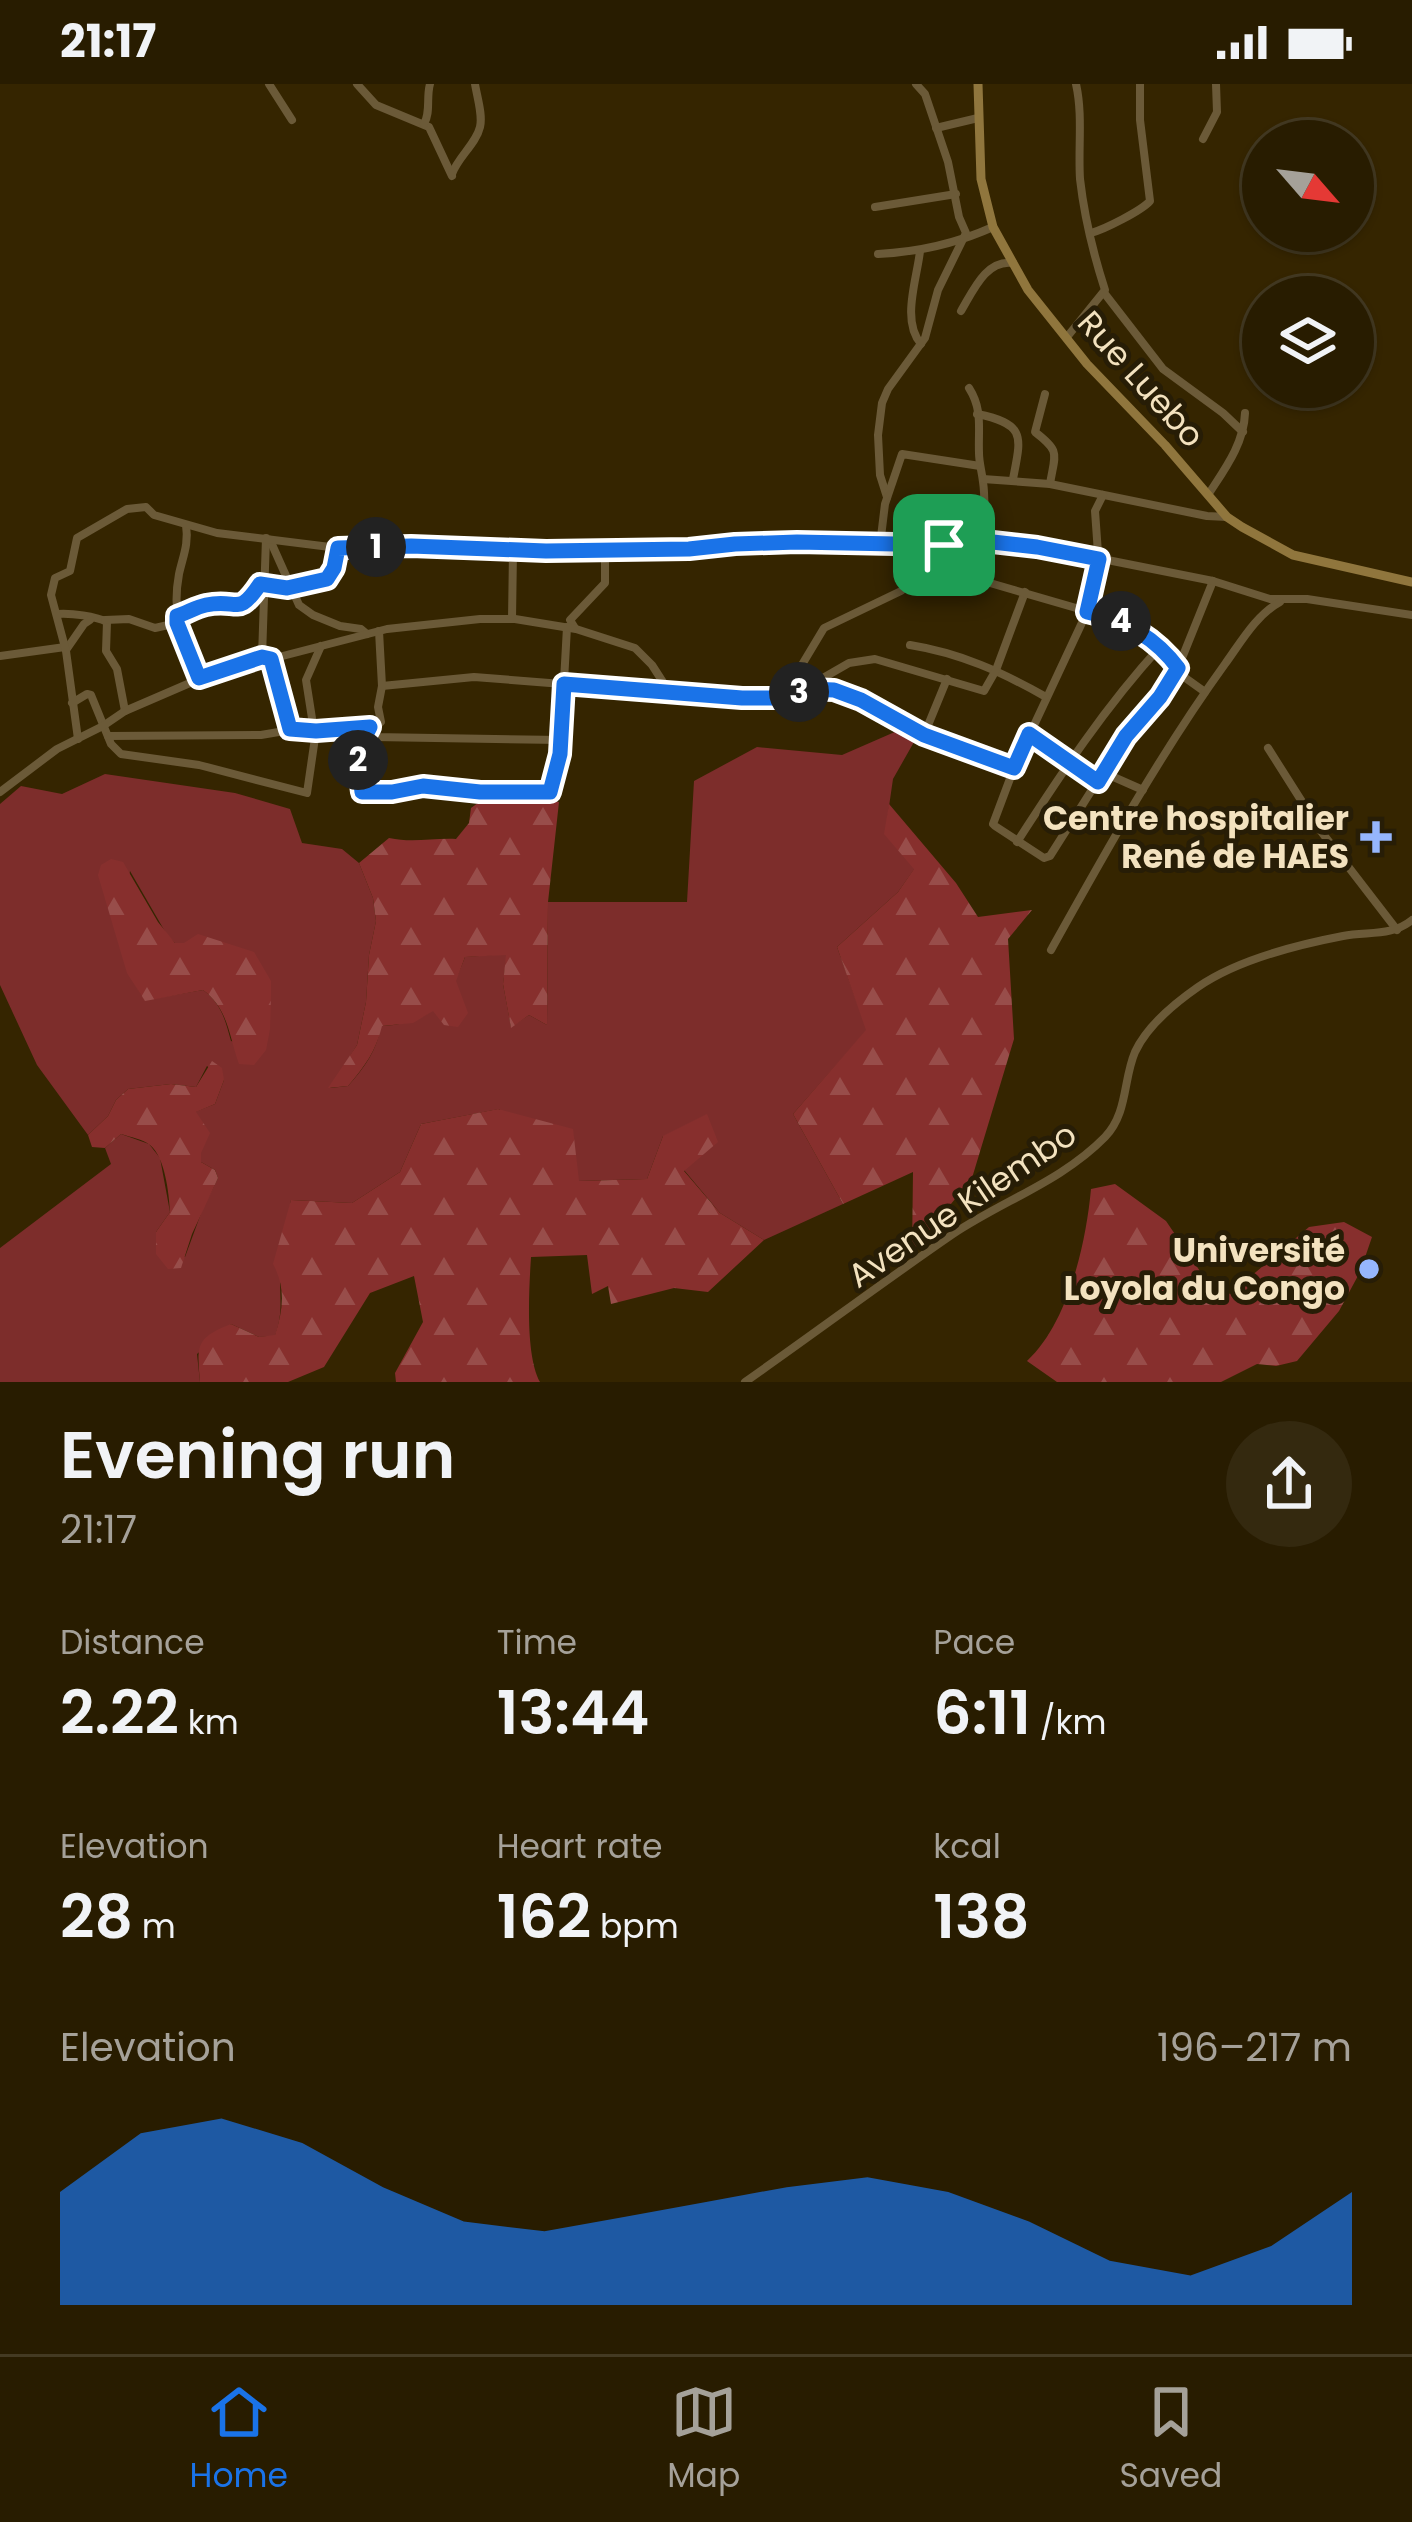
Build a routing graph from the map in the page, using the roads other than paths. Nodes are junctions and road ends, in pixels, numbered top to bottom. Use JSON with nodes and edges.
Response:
{"nodes":[{"id":1,"x":269,"y":84,"type":"edge"},
{"id":2,"x":357,"y":84,"type":"edge"},
{"id":3,"x":430,"y":84,"type":"edge"},
{"id":4,"x":475,"y":84,"type":"edge"},
{"id":5,"x":916,"y":84,"type":"edge"},
{"id":6,"x":978,"y":84,"type":"edge"},
{"id":7,"x":1076,"y":84,"type":"edge"},
{"id":8,"x":1140,"y":84,"type":"edge"},
{"id":9,"x":1216,"y":84,"type":"edge"},
{"id":10,"x":978,"y":118,"type":"junction"},
{"id":11,"x":292,"y":120,"type":"dead end"},
{"id":12,"x":424,"y":124,"type":"junction"},
{"id":13,"x":935,"y":128,"type":"junction"},
{"id":14,"x":1203,"y":139,"type":"dead end"},
{"id":15,"x":956,"y":194,"type":"junction"},
{"id":16,"x":875,"y":207,"type":"dead end"},
{"id":17,"x":993,"y":227,"type":"junction"},
{"id":18,"x":1091,"y":233,"type":"junction"},
{"id":19,"x":963,"y":242,"type":"junction"},
{"id":20,"x":920,"y":251,"type":"junction"},
{"id":21,"x":878,"y":254,"type":"dead end"},
{"id":22,"x":1015,"y":263,"type":"junction"},
{"id":23,"x":1105,"y":294,"type":"junction"},
{"id":24,"x":961,"y":311,"type":"dead end"},
{"id":25,"x":1066,"y":337,"type":"junction"},
{"id":26,"x":921,"y":344,"type":"junction"},
{"id":27,"x":969,"y":388,"type":"dead end"},
{"id":28,"x":1045,"y":394,"type":"dead end"},
{"id":29,"x":1245,"y":413,"type":"dead end"},
{"id":30,"x":977,"y":414,"type":"junction"},
{"id":31,"x":1243,"y":432,"type":"junction"},
{"id":32,"x":980,"y":466,"type":"junction"},
{"id":33,"x":896,"y":468,"type":"junction"},
{"id":34,"x":880,"y":475,"type":"junction"},
{"id":35,"x":983,"y":478,"type":"junction"},
{"id":36,"x":1013,"y":479,"type":"junction"},
{"id":37,"x":1049,"y":484,"type":"junction"},
{"id":38,"x":1103,"y":494,"type":"junction"},
{"id":39,"x":1208,"y":495,"type":"junction"},
{"id":40,"x":887,"y":497,"type":"junction"},
{"id":41,"x":1227,"y":517,"type":"junction"},
{"id":42,"x":186,"y":525,"type":"junction"},
{"id":43,"x":267,"y":539,"type":"junction"},
{"id":44,"x":985,"y":540,"type":"junction"},
{"id":45,"x":880,"y":544,"type":"junction"},
{"id":46,"x":338,"y":548,"type":"junction"},
{"id":47,"x":605,"y":550,"type":"junction"},
{"id":48,"x":513,"y":551,"type":"junction"},
{"id":49,"x":1099,"y":559,"type":"junction"},
{"id":50,"x":1213,"y":581,"type":"junction"},
{"id":51,"x":1412,"y":582,"type":"edge"},
{"id":52,"x":263,"y":583,"type":"junction"},
{"id":53,"x":291,"y":587,"type":"junction"},
{"id":54,"x":1025,"y":592,"type":"junction"},
{"id":55,"x":1281,"y":601,"type":"junction"},
{"id":56,"x":1087,"y":612,"type":"junction"},
{"id":57,"x":57,"y":614,"type":"junction"},
{"id":58,"x":1412,"y":615,"type":"edge"},
{"id":59,"x":92,"y":620,"type":"junction"},
{"id":60,"x":105,"y":620,"type":"junction"},
{"id":61,"x":177,"y":620,"type":"junction"},
{"id":62,"x":512,"y":620,"type":"junction"},
{"id":63,"x":571,"y":628,"type":"junction"},
{"id":64,"x":379,"y":631,"type":"junction"},
{"id":65,"x":367,"y":634,"type":"junction"},
{"id":66,"x":321,"y":645,"type":"junction"},
{"id":67,"x":910,"y":645,"type":"dead end"},
{"id":68,"x":1160,"y":647,"type":"junction"},
{"id":69,"x":65,"y":649,"type":"junction"},
{"id":70,"x":1184,"y":654,"type":"junction"},
{"id":71,"x":1168,"y":655,"type":"junction"},
{"id":72,"x":0,"y":656,"type":"edge"},
{"id":73,"x":267,"y":658,"type":"junction"},
{"id":74,"x":1178,"y":668,"type":"junction"},
{"id":75,"x":996,"y":670,"type":"junction"},
{"id":76,"x":199,"y":678,"type":"junction"},
{"id":77,"x":794,"y":678,"type":"junction"},
{"id":78,"x":947,"y":679,"type":"junction"},
{"id":79,"x":564,"y":684,"type":"junction"},
{"id":80,"x":382,"y":686,"type":"junction"},
{"id":81,"x":1205,"y":692,"type":"junction"},
{"id":82,"x":670,"y":693,"type":"junction"},
{"id":83,"x":1046,"y":697,"type":"junction"},
{"id":84,"x":778,"y":698,"type":"junction"},
{"id":85,"x":72,"y":703,"type":"junction"},
{"id":86,"x":125,"y":711,"type":"junction"},
{"id":87,"x":290,"y":729,"type":"junction"},
{"id":88,"x":369,"y":730,"type":"junction"},
{"id":89,"x":106,"y":731,"type":"junction"},
{"id":90,"x":315,"y":731,"type":"junction"},
{"id":91,"x":1029,"y":734,"type":"junction"},
{"id":92,"x":924,"y":735,"type":"junction"},
{"id":93,"x":78,"y":739,"type":"junction"},
{"id":94,"x":560,"y":740,"type":"junction"},
{"id":95,"x":1268,"y":748,"type":"dead end"},
{"id":96,"x":1069,"y":761,"type":"junction"},
{"id":97,"x":1014,"y":768,"type":"junction"},
{"id":98,"x":1101,"y":779,"type":"junction"},
{"id":99,"x":1143,"y":790,"type":"junction"},
{"id":100,"x":0,"y":792,"type":"edge"},
{"id":101,"x":1017,"y":842,"type":"junction"},
{"id":102,"x":1412,"y":920,"type":"edge"},
{"id":103,"x":1397,"y":930,"type":"junction"},
{"id":104,"x":1051,"y":950,"type":"dead end"},
{"id":105,"x":745,"y":1382,"type":"edge"}],
"edges":[{"from":1,"to":11,"type":"street"},
{"from":2,"to":12,"type":"street"},
{"from":3,"to":12,"type":"street"},
{"from":4,"to":12,"type":"street"},
{"from":5,"to":13,"type":"street"},
{"from":6,"to":10,"type":"street","name":"Rue Luebo"},
{"from":7,"to":18,"type":"street"},
{"from":8,"to":18,"type":"street"},
{"from":9,"to":14,"type":"street"},
{"from":10,"to":13,"type":"street"},
{"from":10,"to":17,"type":"street","name":"Rue Luebo"},
{"from":13,"to":15,"type":"street"},
{"from":15,"to":16,"type":"street"},
{"from":15,"to":19,"type":"street"},
{"from":17,"to":19,"type":"street"},
{"from":17,"to":22,"type":"street","name":"Rue Luebo"},
{"from":18,"to":23,"type":"street"},
{"from":19,"to":20,"type":"street"},
{"from":19,"to":26,"type":"street"},
{"from":20,"to":21,"type":"street"},
{"from":20,"to":26,"type":"street"},
{"from":22,"to":24,"type":"street"},
{"from":22,"to":25,"type":"street","name":"Rue Luebo"},
{"from":23,"to":25,"type":"street"},
{"from":23,"to":31,"type":"street"},
{"from":25,"to":39,"type":"street","name":"Rue Luebo"},
{"from":26,"to":34,"type":"street"},
{"from":27,"to":30,"type":"street"},
{"from":28,"to":37,"type":"street"},
{"from":29,"to":31,"type":"street"},
{"from":30,"to":32,"type":"street"},
{"from":30,"to":36,"type":"street"},
{"from":31,"to":39,"type":"street"},
{"from":32,"to":33,"type":"street"},
{"from":32,"to":35,"type":"street"},
{"from":33,"to":34,"type":"street"},
{"from":33,"to":40,"type":"street"},
{"from":34,"to":40,"type":"street"},
{"from":35,"to":36,"type":"street"},
{"from":35,"to":44,"type":"street"},
{"from":36,"to":37,"type":"street"},
{"from":37,"to":38,"type":"street"},
{"from":38,"to":41,"type":"street"},
{"from":38,"to":49,"type":"street"},
{"from":39,"to":41,"type":"street","name":"Rue Luebo"},
{"from":40,"to":45,"type":"street"},
{"from":41,"to":51,"type":"street","name":"Rue Luebo"},
{"from":42,"to":43,"type":"street"},
{"from":42,"to":57,"type":"street"},
{"from":42,"to":61,"type":"street"},
{"from":43,"to":46,"type":"street"},
{"from":43,"to":52,"type":"street"},
{"from":43,"to":53,"type":"street"},
{"from":44,"to":45,"type":"street"},
{"from":44,"to":49,"type":"street"},
{"from":45,"to":47,"type":"street"},
{"from":46,"to":48,"type":"street"},
{"from":46,"to":53,"type":"street"},
{"from":47,"to":48,"type":"street"},
{"from":47,"to":63,"type":"street"},
{"from":48,"to":62,"type":"street"},
{"from":49,"to":50,"type":"street"},
{"from":49,"to":56,"type":"street"},
{"from":50,"to":55,"type":"street"},
{"from":50,"to":70,"type":"street"},
{"from":52,"to":53,"type":"street"},
{"from":52,"to":61,"type":"street"},
{"from":52,"to":73,"type":"street"},
{"from":53,"to":65,"type":"street"},
{"from":54,"to":56,"type":"street"},
{"from":54,"to":75,"type":"street"},
{"from":54,"to":77,"type":"street"},
{"from":55,"to":58,"type":"street"},
{"from":55,"to":81,"type":"street"},
{"from":56,"to":68,"type":"street"},
{"from":56,"to":83,"type":"street"},
{"from":57,"to":59,"type":"street"},
{"from":57,"to":69,"type":"street"},
{"from":59,"to":60,"type":"street"},
{"from":59,"to":69,"type":"street"},
{"from":60,"to":61,"type":"street"},
{"from":60,"to":86,"type":"street"},
{"from":61,"to":76,"type":"street"},
{"from":62,"to":63,"type":"street"},
{"from":62,"to":64,"type":"street"},
{"from":63,"to":79,"type":"street"},
{"from":63,"to":82,"type":"street"},
{"from":64,"to":65,"type":"street"},
{"from":64,"to":80,"type":"street"},
{"from":65,"to":66,"type":"street"},
{"from":66,"to":73,"type":"street"},
{"from":66,"to":90,"type":"street"},
{"from":67,"to":75,"type":"street"},
{"from":68,"to":71,"type":"street"},
{"from":68,"to":96,"type":"street"},
{"from":69,"to":72,"type":"street"},
{"from":69,"to":85,"type":"street"},
{"from":70,"to":71,"type":"street"},
{"from":70,"to":74,"type":"street"},
{"from":71,"to":74,"type":"street"},
{"from":73,"to":76,"type":"street"},
{"from":73,"to":87,"type":"street"},
{"from":74,"to":81,"type":"street"},
{"from":74,"to":98,"type":"street"},
{"from":75,"to":78,"type":"street"},
{"from":75,"to":83,"type":"street"},
{"from":76,"to":86,"type":"street"},
{"from":77,"to":78,"type":"street"},
{"from":77,"to":84,"type":"street"},
{"from":78,"to":92,"type":"street"},
{"from":79,"to":80,"type":"street"},
{"from":79,"to":82,"type":"street"},
{"from":79,"to":94,"type":"street"},
{"from":80,"to":88,"type":"street"},
{"from":81,"to":99,"type":"street"},
{"from":82,"to":84,"type":"street"},
{"from":83,"to":91,"type":"street"},
{"from":84,"to":92,"type":"street"},
{"from":85,"to":89,"type":"street"},
{"from":85,"to":93,"type":"street"},
{"from":86,"to":89,"type":"street"},
{"from":87,"to":89,"type":"street"},
{"from":87,"to":90,"type":"street"},
{"from":88,"to":90,"type":"street"},
{"from":88,"to":94,"type":"street"},
{"from":88,"to":94,"type":"street"},
{"from":89,"to":90,"type":"street"},
{"from":89,"to":93,"type":"street"},
{"from":91,"to":96,"type":"street"},
{"from":91,"to":97,"type":"street"},
{"from":92,"to":97,"type":"street"},
{"from":93,"to":100,"type":"street"},
{"from":95,"to":103,"type":"street"},
{"from":96,"to":98,"type":"street"},
{"from":96,"to":101,"type":"street"},
{"from":97,"to":101,"type":"street"},
{"from":98,"to":99,"type":"street"},
{"from":98,"to":101,"type":"street"},
{"from":99,"to":104,"type":"street"},
{"from":102,"to":103,"type":"street","name":"Avenue Kilembo"},
{"from":103,"to":105,"type":"street","name":"Avenue Kilembo"}]}
